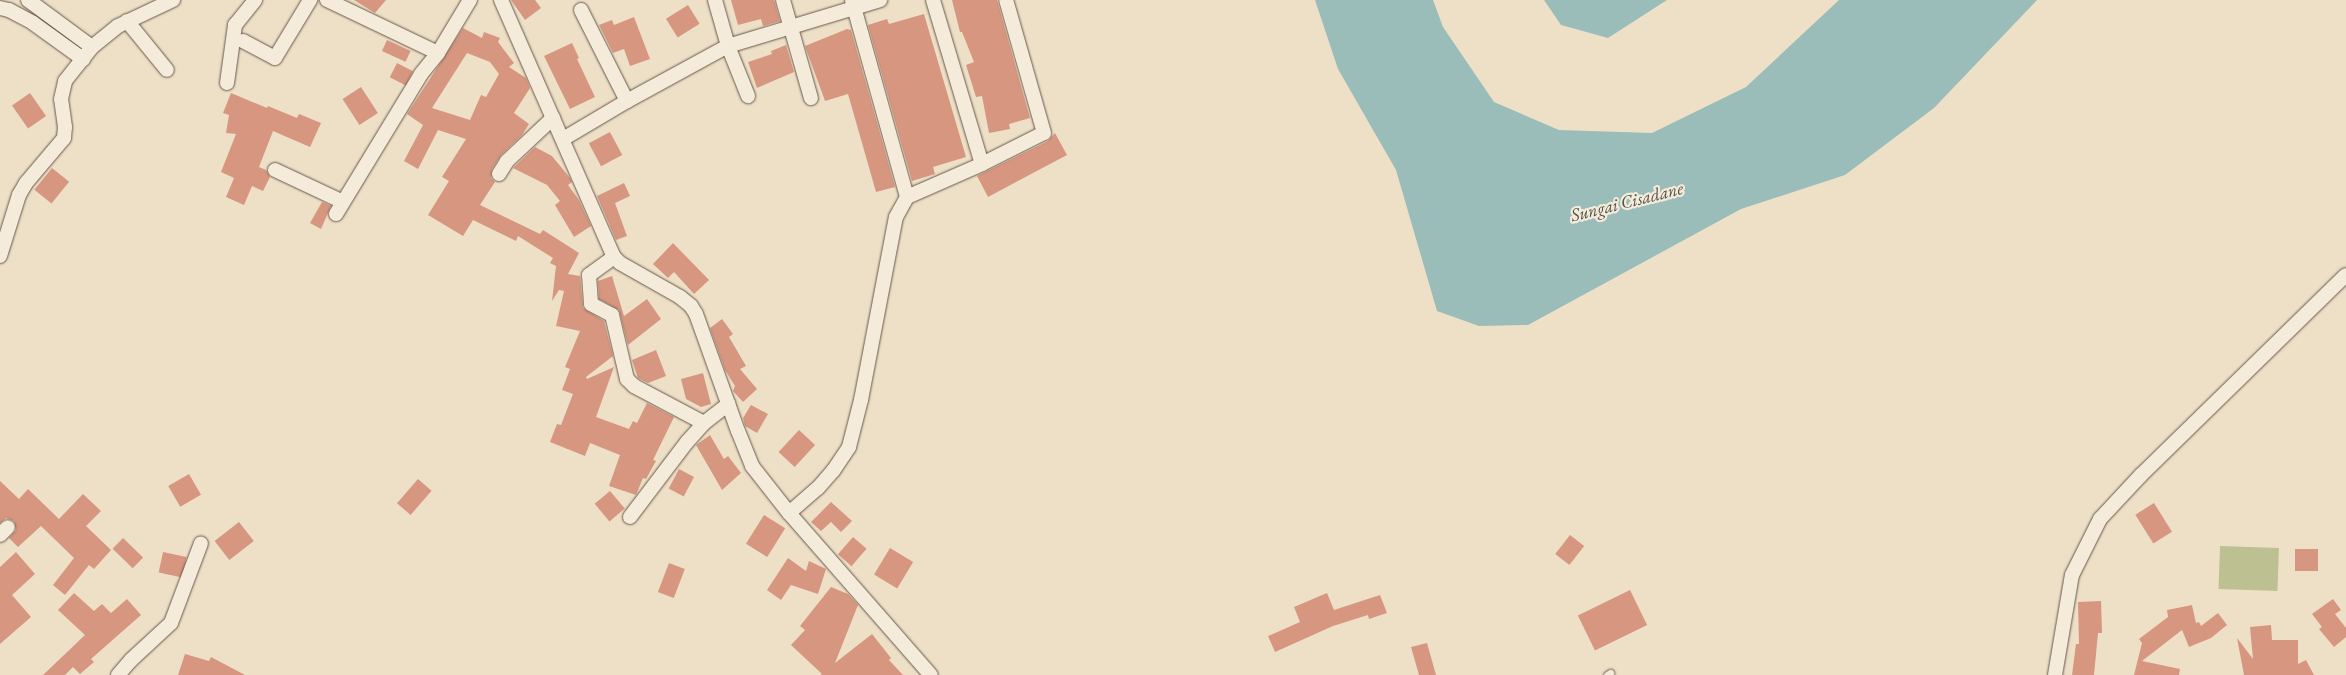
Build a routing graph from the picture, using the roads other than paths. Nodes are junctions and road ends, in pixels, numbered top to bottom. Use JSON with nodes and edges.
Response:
{"nodes":[{"id":1,"x":28,"y":0,"type":"edge"},
{"id":2,"x":173,"y":0,"type":"edge"},
{"id":3,"x":255,"y":0,"type":"edge"},
{"id":4,"x":310,"y":0,"type":"edge"},
{"id":5,"x":327,"y":0,"type":"edge"},
{"id":6,"x":470,"y":0,"type":"edge"},
{"id":7,"x":501,"y":0,"type":"edge"},
{"id":8,"x":715,"y":0,"type":"edge"},
{"id":9,"x":784,"y":0,"type":"edge"},
{"id":10,"x":880,"y":0,"type":"edge"},
{"id":11,"x":933,"y":0,"type":"edge"},
{"id":12,"x":1006,"y":0,"type":"edge"},
{"id":13,"x":853,"y":4,"type":"edge"},
{"id":14,"x":0,"y":8,"type":"edge"},
{"id":15,"x":581,"y":10,"type":"dead end"},
{"id":16,"x":127,"y":22,"type":"junction"},
{"id":17,"x":791,"y":27,"type":"junction"},
{"id":18,"x":243,"y":41,"type":"dead end"},
{"id":19,"x":728,"y":46,"type":"junction"},
{"id":20,"x":92,"y":47,"type":"junction"},
{"id":21,"x":438,"y":53,"type":"junction"},
{"id":22,"x":83,"y":59,"type":"junction"},
{"id":23,"x":167,"y":70,"type":"dead end"},
{"id":24,"x":227,"y":83,"type":"dead end"},
{"id":25,"x":748,"y":96,"type":"dead end"},
{"id":26,"x":811,"y":98,"type":"dead end"},
{"id":27,"x":627,"y":101,"type":"junction"},
{"id":28,"x":553,"y":118,"type":"junction"},
{"id":29,"x":563,"y":139,"type":"junction"},
{"id":30,"x":982,"y":164,"type":"junction"},
{"id":31,"x":275,"y":170,"type":"dead end"},
{"id":32,"x":499,"y":174,"type":"dead end"},
{"id":33,"x":907,"y":197,"type":"junction"},
{"id":34,"x":0,"y":256,"type":"edge"},
{"id":35,"x":614,"y":257,"type":"junction"},
{"id":36,"x":2346,"y":275,"type":"edge"},
{"id":37,"x":728,"y":404,"type":"junction"},
{"id":38,"x":704,"y":423,"type":"junction"},
{"id":39,"x":789,"y":513,"type":"junction"},
{"id":40,"x":630,"y":517,"type":"dead end"},
{"id":41,"x":201,"y":543,"type":"dead end"},
{"id":42,"x":118,"y":675,"type":"edge"},
{"id":43,"x":931,"y":675,"type":"edge"},
{"id":44,"x":2056,"y":675,"type":"edge"}],
"edges":[{"from":1,"to":20,"type":"street"},
{"from":2,"to":16,"type":"street"},
{"from":3,"to":24,"type":"street"},
{"from":4,"to":18,"type":"street"},
{"from":5,"to":21,"type":"street"},
{"from":6,"to":21,"type":"street"},
{"from":7,"to":28,"type":"street"},
{"from":8,"to":19,"type":"street"},
{"from":9,"to":17,"type":"street"},
{"from":10,"to":13,"type":"street"},
{"from":11,"to":30,"type":"street"},
{"from":12,"to":30,"type":"street"},
{"from":13,"to":17,"type":"street"},
{"from":13,"to":33,"type":"street"},
{"from":14,"to":22,"type":"street"},
{"from":15,"to":27,"type":"street"},
{"from":16,"to":20,"type":"street"},
{"from":16,"to":23,"type":"street"},
{"from":17,"to":19,"type":"street"},
{"from":17,"to":26,"type":"street"},
{"from":19,"to":25,"type":"street"},
{"from":19,"to":27,"type":"street"},
{"from":20,"to":22,"type":"street"},
{"from":21,"to":31,"type":"street"},
{"from":22,"to":34,"type":"street"},
{"from":27,"to":29,"type":"street"},
{"from":28,"to":29,"type":"street"},
{"from":28,"to":32,"type":"street"},
{"from":29,"to":35,"type":"street"},
{"from":30,"to":33,"type":"street"},
{"from":33,"to":39,"type":"street"},
{"from":35,"to":37,"type":"street"},
{"from":35,"to":38,"type":"street"},
{"from":36,"to":44,"type":"street"},
{"from":37,"to":38,"type":"street"},
{"from":37,"to":39,"type":"street"},
{"from":38,"to":40,"type":"street"},
{"from":39,"to":43,"type":"street"},
{"from":41,"to":42,"type":"street"}]}
